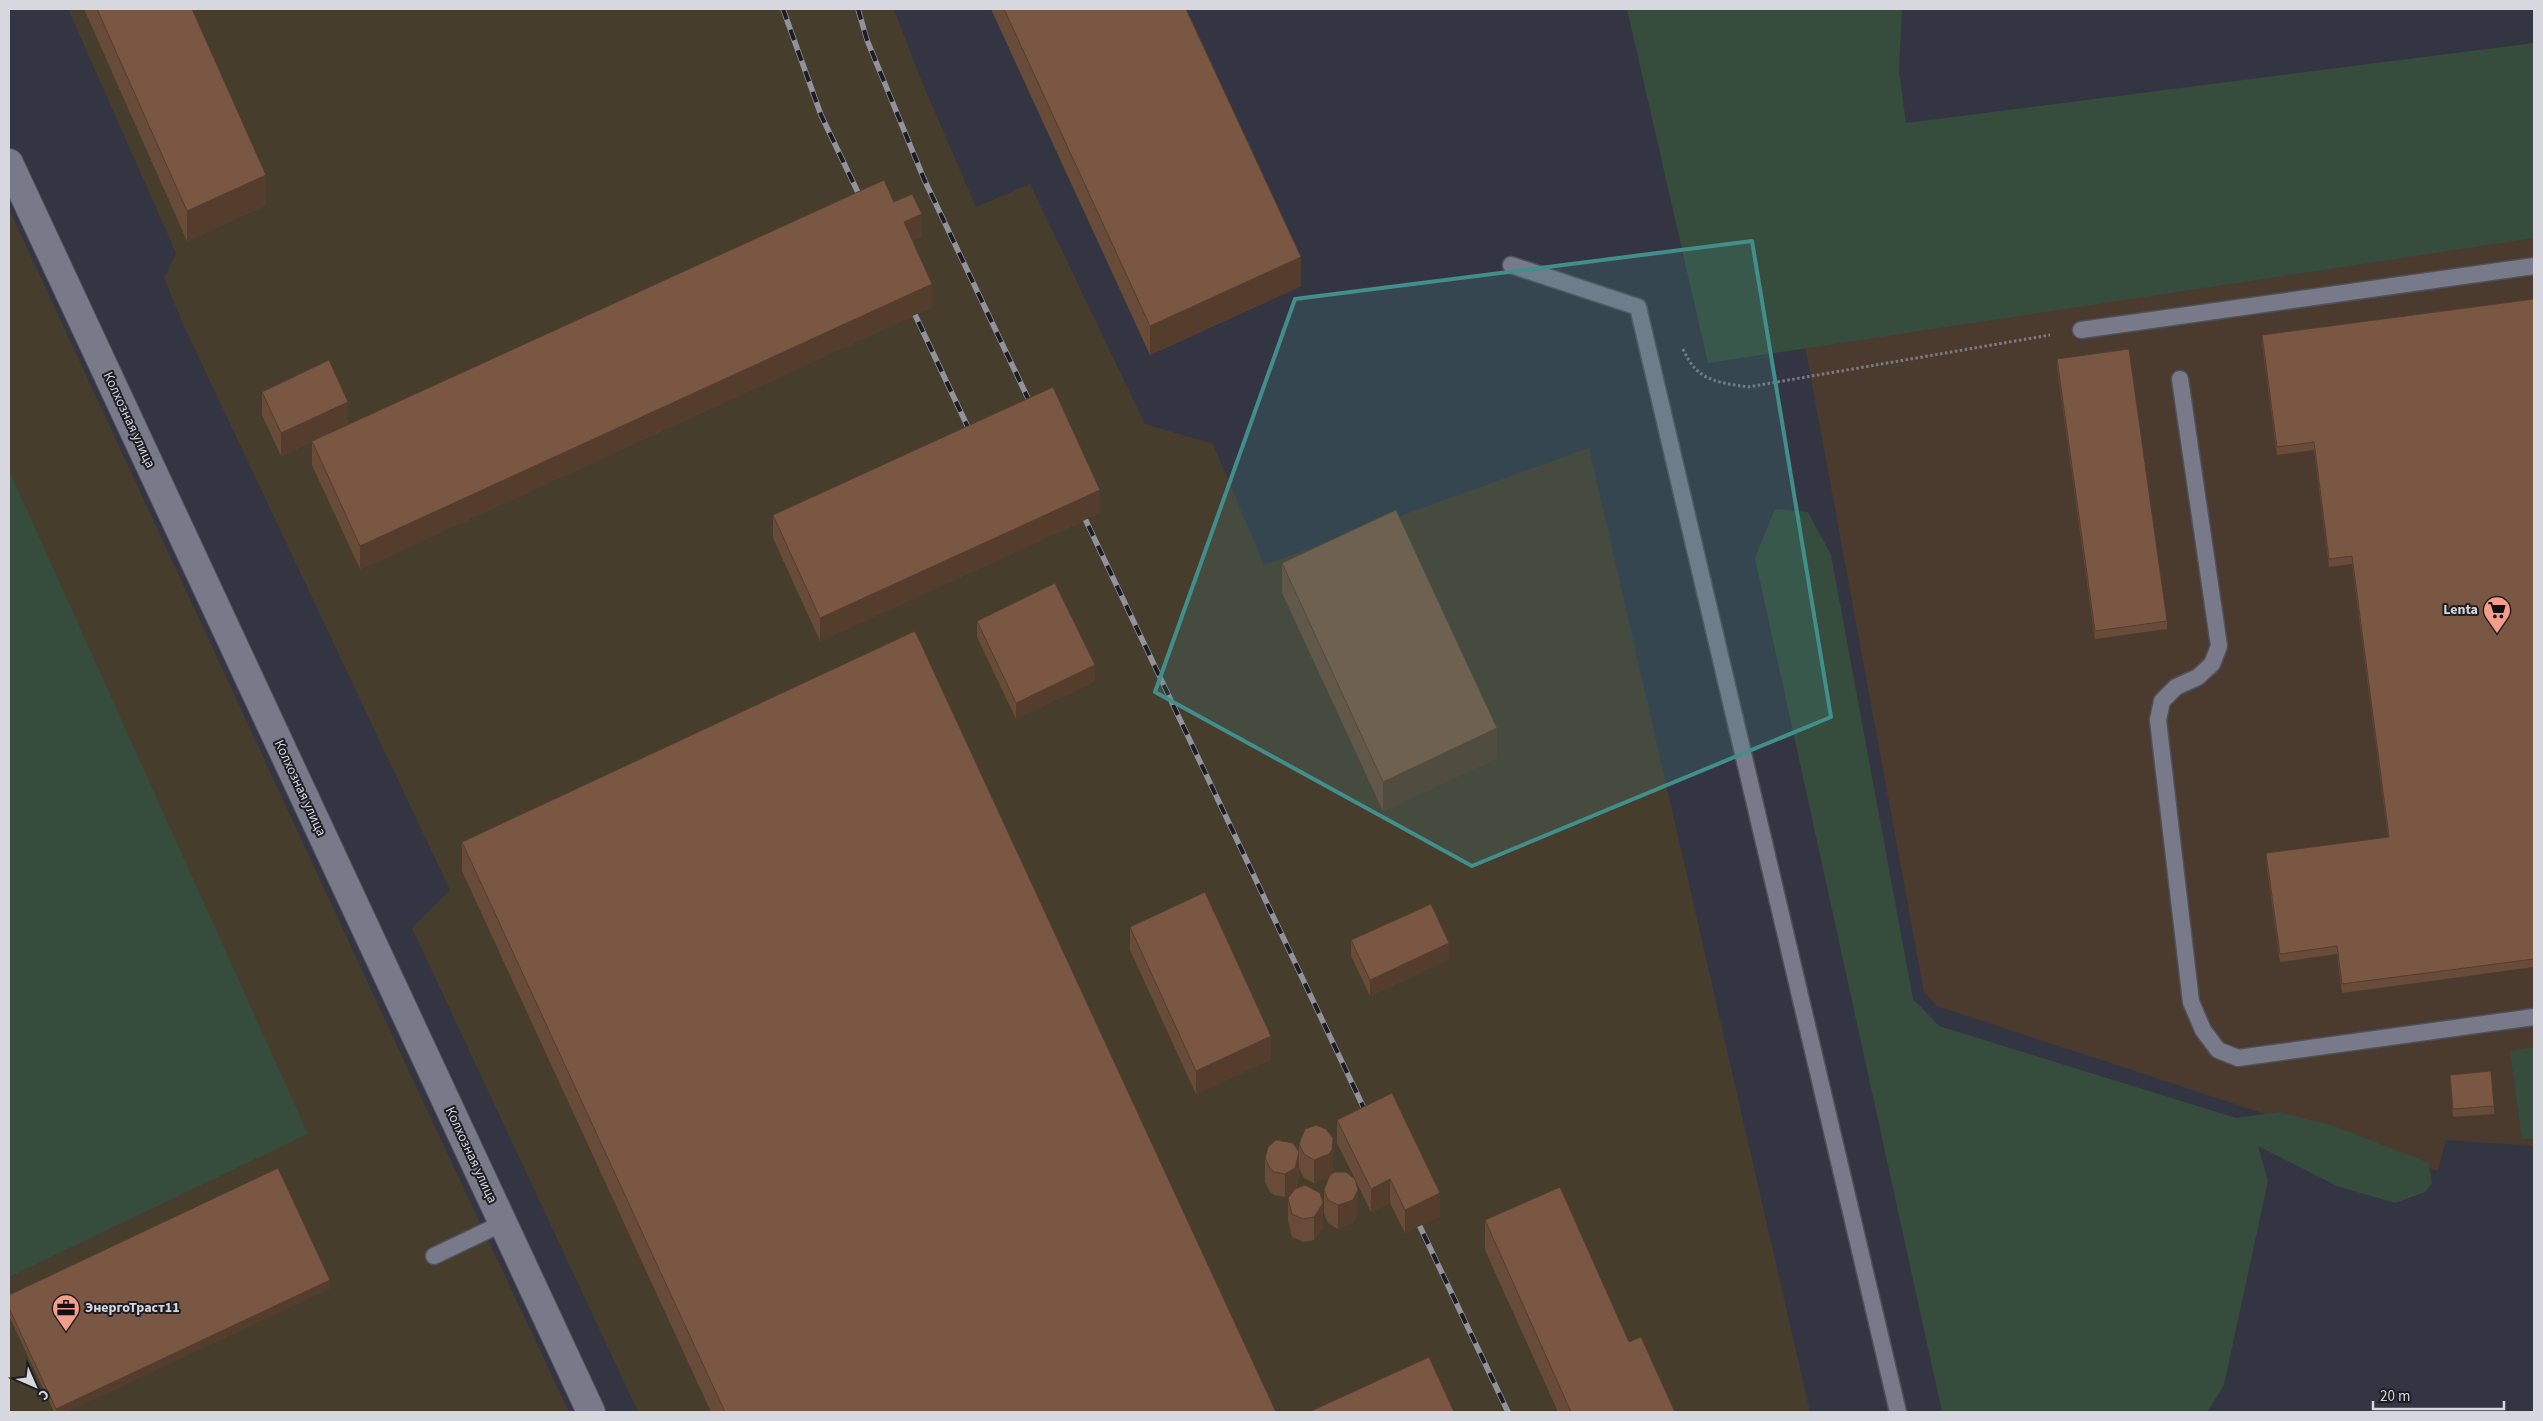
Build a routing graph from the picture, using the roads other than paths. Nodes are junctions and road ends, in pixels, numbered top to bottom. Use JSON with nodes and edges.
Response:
{"nodes":[{"id":1,"x":9,"y":163,"type":"edge"},
{"id":2,"x":1512,"y":265,"type":"dead end"},
{"id":3,"x":2534,"y":266,"type":"edge"},
{"id":4,"x":2081,"y":330,"type":"road end"},
{"id":5,"x":2180,"y":379,"type":"dead end"},
{"id":6,"x":2534,"y":1018,"type":"edge"},
{"id":7,"x":503,"y":1223,"type":"junction"},
{"id":8,"x":434,"y":1256,"type":"dead end"},
{"id":9,"x":591,"y":1412,"type":"edge"},
{"id":10,"x":1898,"y":1412,"type":"edge"}],
"edges":[{"from":1,"to":7,"type":"street","name":"Колхозная улица"},
{"from":2,"to":10,"type":"lane"},
{"from":3,"to":4,"type":"lane"},
{"from":5,"to":6,"type":"lane"},
{"from":7,"to":8,"type":"lane"},
{"from":7,"to":9,"type":"street","name":"Колхозная улица"}]}
